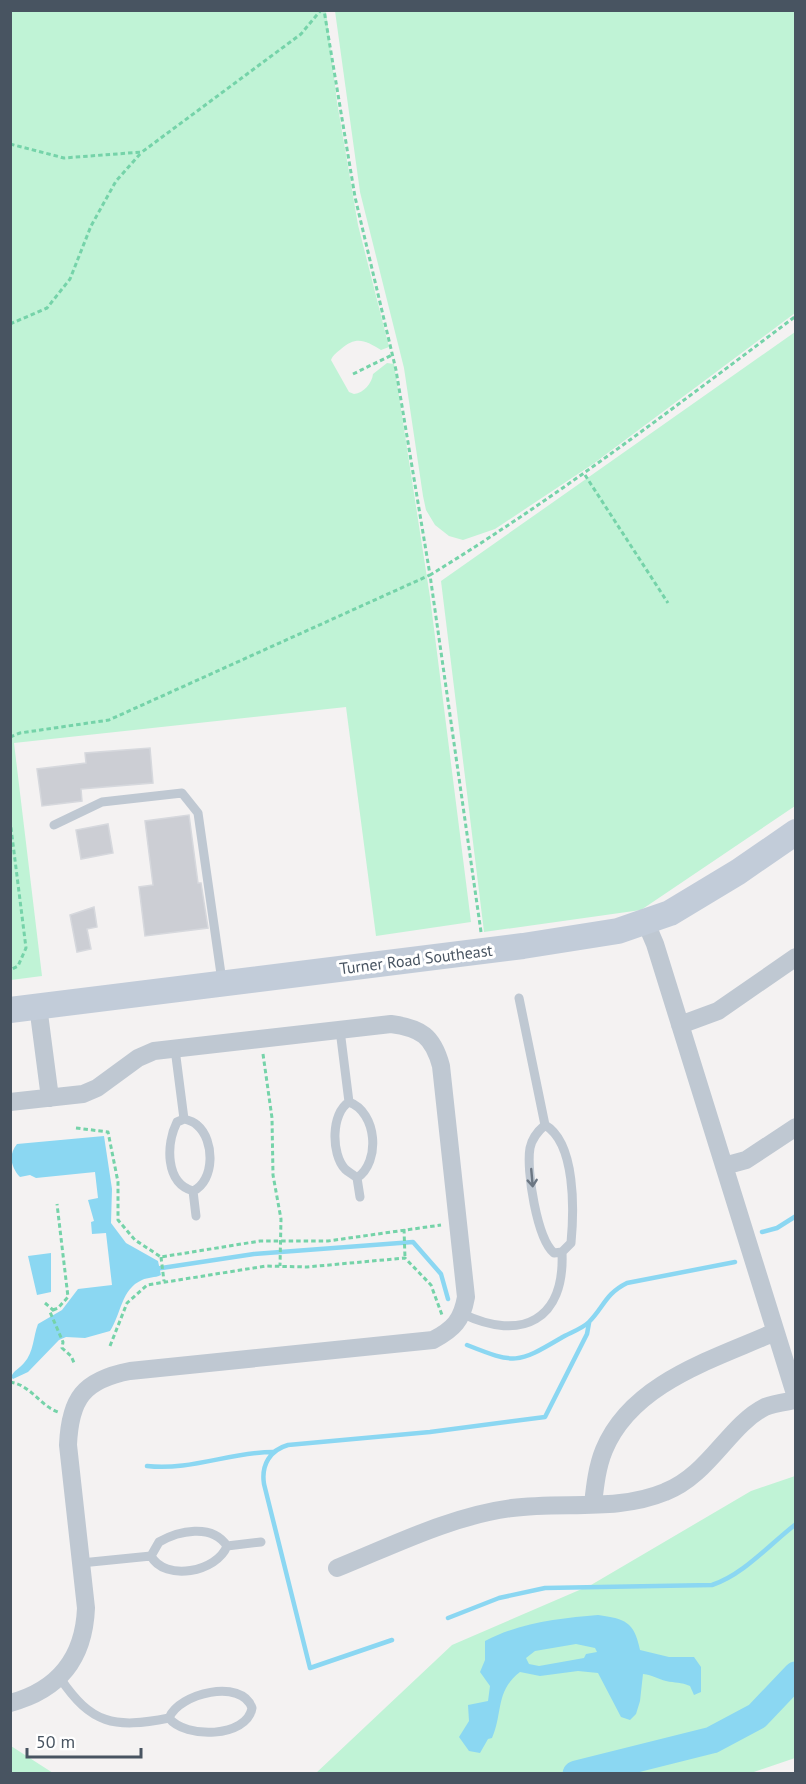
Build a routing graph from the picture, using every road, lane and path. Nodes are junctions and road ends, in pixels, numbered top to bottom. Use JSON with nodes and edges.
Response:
{"nodes":[{"id":1,"x":323,"y":10,"type":"edge"},
{"id":2,"x":10,"y":144,"type":"edge"},
{"id":3,"x":142,"y":152,"type":"junction"},
{"id":4,"x":795,"y":316,"type":"edge"},
{"id":5,"x":10,"y":324,"type":"edge"},
{"id":6,"x":392,"y":355,"type":"junction"},
{"id":7,"x":353,"y":374,"type":"dead end"},
{"id":8,"x":585,"y":474,"type":"junction"},
{"id":9,"x":430,"y":575,"type":"junction"},
{"id":10,"x":668,"y":603,"type":"dead end"},
{"id":11,"x":10,"y":737,"type":"edge"},
{"id":12,"x":10,"y":820,"type":"edge"},
{"id":13,"x":54,"y":825,"type":"dead end"},
{"id":14,"x":795,"y":832,"type":"edge"},
{"id":15,"x":646,"y":923,"type":"junction"},
{"id":16,"x":483,"y":951,"type":"junction"},
{"id":17,"x":795,"y":957,"type":"edge"},
{"id":18,"x":10,"y":970,"type":"edge"},
{"id":19,"x":222,"y":983,"type":"junction"},
{"id":20,"x":519,"y":998,"type":"dead end"},
{"id":21,"x":38,"y":1006,"type":"junction"},
{"id":22,"x":10,"y":1010,"type":"edge"},
{"id":23,"x":680,"y":1025,"type":"junction"},
{"id":24,"x":340,"y":1030,"type":"junction"},
{"id":25,"x":261,"y":1039,"type":"junction"},
{"id":26,"x":175,"y":1049,"type":"junction"},
{"id":27,"x":50,"y":1098,"type":"junction"},
{"id":28,"x":10,"y":1102,"type":"edge"},
{"id":29,"x":349,"y":1102,"type":"junction"},
{"id":30,"x":184,"y":1119,"type":"junction"},
{"id":31,"x":545,"y":1125,"type":"junction"},
{"id":32,"x":795,"y":1127,"type":"edge"},
{"id":33,"x":76,"y":1128,"type":"dead end"},
{"id":34,"x":724,"y":1166,"type":"junction"},
{"id":35,"x":357,"y":1178,"type":"junction"},
{"id":36,"x":193,"y":1191,"type":"junction"},
{"id":37,"x":360,"y":1197,"type":"dead end"},
{"id":38,"x":57,"y":1204,"type":"dead end"},
{"id":39,"x":196,"y":1216,"type":"dead end"},
{"id":40,"x":458,"y":1223,"type":"junction"},
{"id":41,"x":404,"y":1229,"type":"junction"},
{"id":42,"x":280,"y":1241,"type":"junction"},
{"id":43,"x":562,"y":1252,"type":"junction"},
{"id":44,"x":161,"y":1257,"type":"junction"},
{"id":45,"x":405,"y":1258,"type":"junction"},
{"id":46,"x":280,"y":1266,"type":"junction"},
{"id":47,"x":164,"y":1281,"type":"junction"},
{"id":48,"x":45,"y":1303,"type":"dead end"},
{"id":49,"x":54,"y":1309,"type":"junction"},
{"id":50,"x":463,"y":1314,"type":"junction"},
{"id":51,"x":450,"y":1330,"type":"junction"},
{"id":52,"x":776,"y":1332,"type":"junction"},
{"id":53,"x":110,"y":1346,"type":"dead end"},
{"id":54,"x":75,"y":1365,"type":"dead end"},
{"id":55,"x":10,"y":1382,"type":"edge"},
{"id":56,"x":795,"y":1399,"type":"edge"},
{"id":57,"x":71,"y":1416,"type":"junction"},
{"id":58,"x":593,"y":1504,"type":"junction"},
{"id":59,"x":261,"y":1542,"type":"dead end"},
{"id":60,"x":227,"y":1546,"type":"junction"},
{"id":61,"x":151,"y":1556,"type":"junction"},
{"id":62,"x":81,"y":1563,"type":"junction"},
{"id":63,"x":336,"y":1568,"type":"dead end"},
{"id":64,"x":60,"y":1678,"type":"junction"},
{"id":65,"x":10,"y":1703,"type":"edge"},
{"id":66,"x":169,"y":1718,"type":"junction"}],
"edges":[{"from":1,"to":3,"type":"path"},
{"from":1,"to":6,"type":"path"},
{"from":2,"to":3,"type":"path"},
{"from":3,"to":5,"type":"path"},
{"from":4,"to":8,"type":"path"},
{"from":6,"to":7,"type":"path"},
{"from":6,"to":9,"type":"path"},
{"from":8,"to":9,"type":"path"},
{"from":8,"to":10,"type":"path"},
{"from":9,"to":11,"type":"path"},
{"from":9,"to":16,"type":"path"},
{"from":12,"to":18,"type":"path"},
{"from":13,"to":19,"type":"lane"},
{"from":14,"to":15,"type":"main road","name":"Turner Road Southeast"},
{"from":15,"to":16,"type":"main road","name":"Turner Road Southeast"},
{"from":15,"to":23,"type":"street"},
{"from":16,"to":19,"type":"main road","name":"Turner Road Southeast"},
{"from":17,"to":23,"type":"street"},
{"from":19,"to":21,"type":"main road","name":"Turner Road Southeast"},
{"from":20,"to":31,"type":"lane"},
{"from":21,"to":22,"type":"main road","name":"Turner Road Southeast"},
{"from":21,"to":27,"type":"street"},
{"from":23,"to":34,"type":"street"},
{"from":24,"to":25,"type":"street"},
{"from":24,"to":29,"type":"lane"},
{"from":24,"to":40,"type":"street"},
{"from":25,"to":26,"type":"street"},
{"from":25,"to":42,"type":"path"},
{"from":26,"to":27,"type":"street"},
{"from":26,"to":30,"type":"lane"},
{"from":27,"to":28,"type":"street"},
{"from":29,"to":35,"type":"lane"},
{"from":29,"to":35,"type":"lane"},
{"from":30,"to":36,"type":"lane"},
{"from":30,"to":36,"type":"lane"},
{"from":31,"to":43,"type":"lane"},
{"from":31,"to":43,"type":"lane","one_way":true},
{"from":32,"to":34,"type":"street"},
{"from":33,"to":44,"type":"path"},
{"from":34,"to":52,"type":"street"},
{"from":35,"to":37,"type":"lane"},
{"from":36,"to":39,"type":"lane"},
{"from":38,"to":49,"type":"path"},
{"from":40,"to":41,"type":"path"},
{"from":40,"to":50,"type":"street"},
{"from":41,"to":42,"type":"path"},
{"from":41,"to":45,"type":"path"},
{"from":42,"to":44,"type":"path"},
{"from":42,"to":46,"type":"path"},
{"from":43,"to":50,"type":"lane"},
{"from":44,"to":47,"type":"path"},
{"from":45,"to":46,"type":"path"},
{"from":45,"to":51,"type":"path"},
{"from":46,"to":47,"type":"path"},
{"from":47,"to":53,"type":"path"},
{"from":48,"to":49,"type":"path"},
{"from":49,"to":54,"type":"path"},
{"from":50,"to":51,"type":"street"},
{"from":51,"to":57,"type":"street"},
{"from":52,"to":56,"type":"street"},
{"from":52,"to":58,"type":"street"},
{"from":55,"to":57,"type":"path"},
{"from":56,"to":58,"type":"street"},
{"from":57,"to":62,"type":"street"},
{"from":58,"to":63,"type":"street"},
{"from":59,"to":60,"type":"lane"},
{"from":60,"to":61,"type":"lane"},
{"from":60,"to":61,"type":"lane"},
{"from":61,"to":62,"type":"lane"},
{"from":62,"to":64,"type":"street"},
{"from":64,"to":65,"type":"street"},
{"from":64,"to":66,"type":"lane"},
{"from":66,"to":66,"type":"lane"}]}
